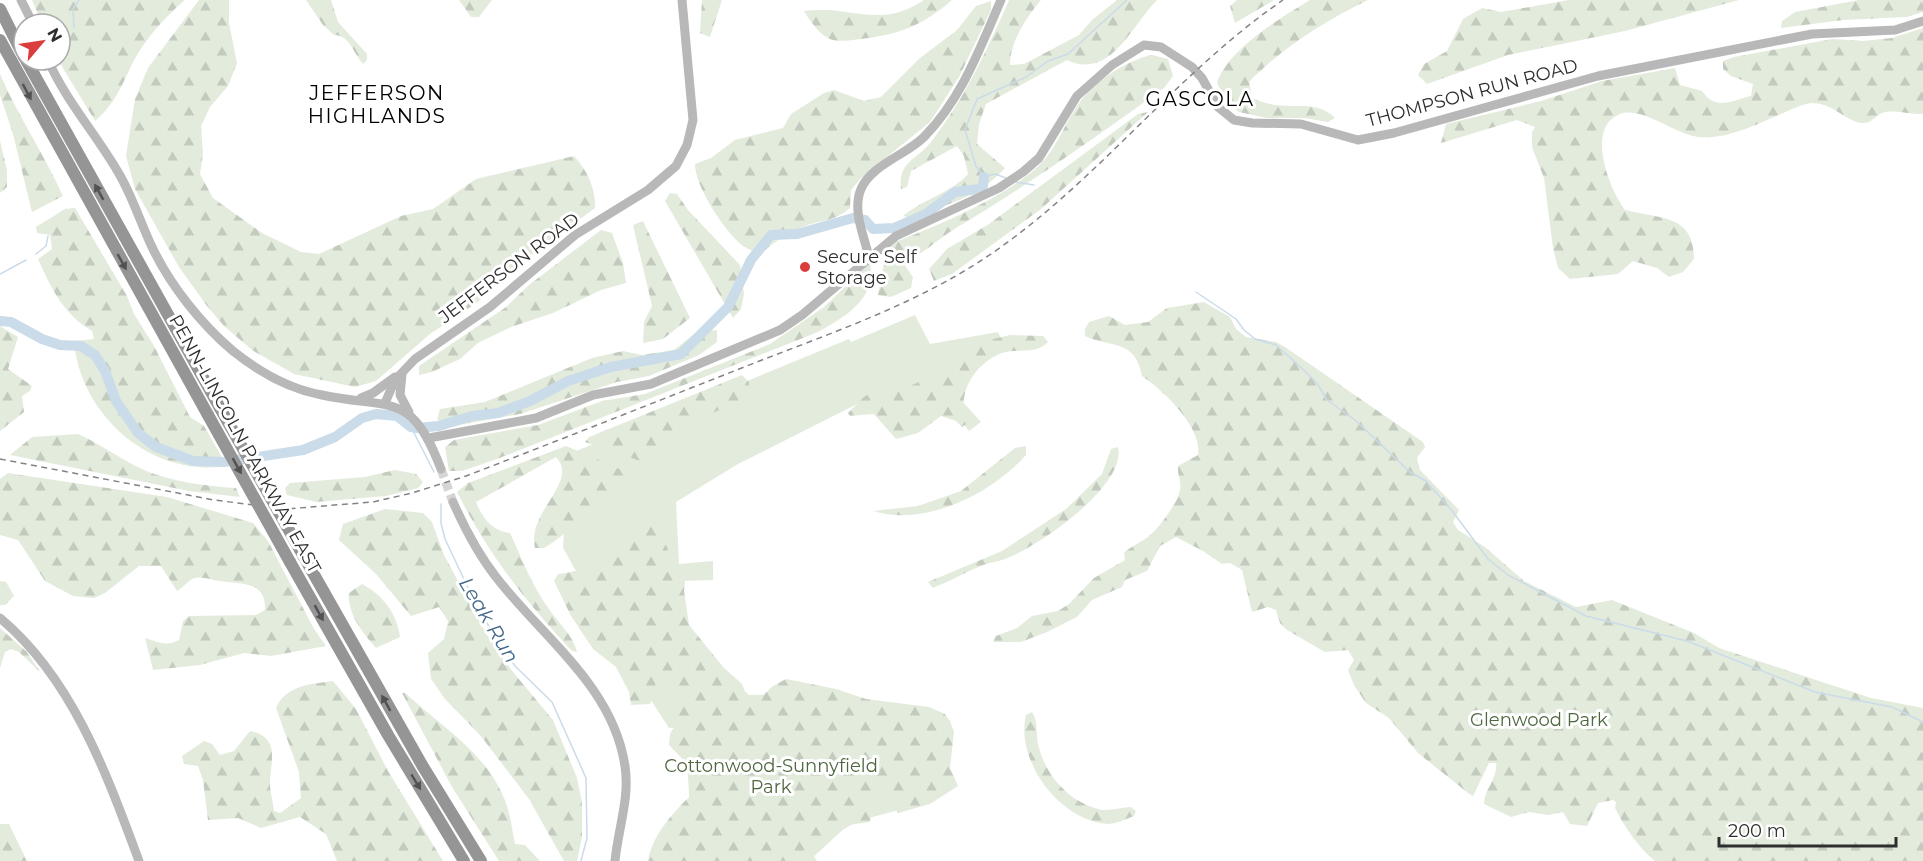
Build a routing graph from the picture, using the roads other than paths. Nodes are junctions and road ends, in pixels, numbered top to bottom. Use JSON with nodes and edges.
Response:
{"nodes":[{"id":1,"x":682,"y":0,"type":"edge"},
{"id":2,"x":1000,"y":0,"type":"edge"},
{"id":3,"x":0,"y":9,"type":"edge"},
{"id":4,"x":1923,"y":21,"type":"edge"},
{"id":5,"x":12,"y":33,"type":"edge"},
{"id":6,"x":0,"y":40,"type":"edge"},
{"id":7,"x":33,"y":72,"type":"edge"},
{"id":8,"x":55,"y":72,"type":"edge"},
{"id":9,"x":869,"y":257,"type":"junction"},
{"id":10,"x":404,"y":369,"type":"junction"},
{"id":11,"x":357,"y":399,"type":"junction"},
{"id":12,"x":385,"y":403,"type":"junction"},
{"id":13,"x":416,"y":419,"type":"junction"},
{"id":14,"x":427,"y":434,"type":"junction"},
{"id":15,"x":441,"y":469,"type":"tunnel mouth"},
{"id":16,"x":453,"y":502,"type":"tunnel mouth"},
{"id":17,"x":0,"y":618,"type":"edge"},
{"id":18,"x":139,"y":861,"type":"edge"},
{"id":19,"x":464,"y":861,"type":"edge"},
{"id":20,"x":481,"y":861,"type":"edge"},
{"id":21,"x":615,"y":861,"type":"edge"}],
"edges":[{"from":1,"to":10,"type":"street","name":"JEFFERSON ROAD"},
{"from":2,"to":9,"type":"street"},
{"from":3,"to":5,"type":"highway","name":"PENN-LINCOLN PARKWAY EAST"},
{"from":4,"to":9,"type":"street","name":"THOMPSON RUN ROAD"},
{"from":6,"to":19,"type":"highway","name":"PENN-LINCOLN PARKWAY EAST","one_way":true,"bridge":true},
{"from":20,"to":7,"type":"highway","name":"PENN-LINCOLN PARKWAY EAST","one_way":true,"bridge":true},
{"from":8,"to":11,"type":"street"},
{"from":9,"to":14,"type":"street","name":"THOMPSON RUN ROAD"},
{"from":10,"to":11,"type":"street"},
{"from":10,"to":12,"type":"street","name":"JEFFERSON ROAD"},
{"from":10,"to":13,"type":"street"},
{"from":11,"to":12,"type":"street"},
{"from":12,"to":13,"type":"street"},
{"from":13,"to":14,"type":"street"},
{"from":14,"to":15,"type":"street"},
{"from":16,"to":21,"type":"street"},
{"from":17,"to":18,"type":"street"}]}
